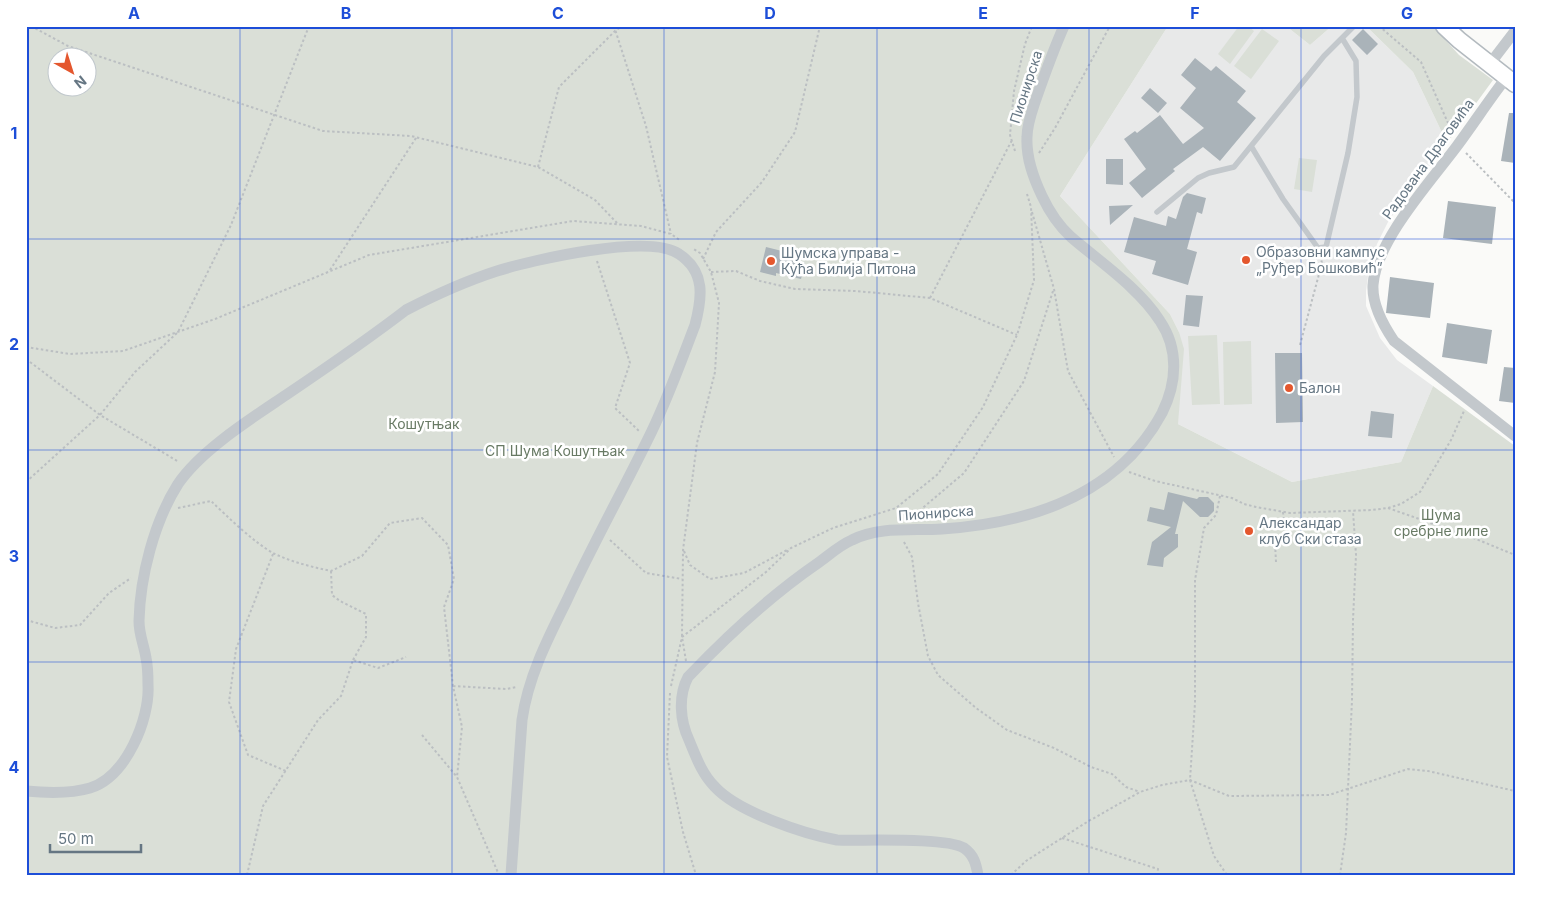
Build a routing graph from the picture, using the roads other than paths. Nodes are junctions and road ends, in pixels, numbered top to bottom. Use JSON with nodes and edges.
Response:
{"nodes":[{"id":1,"x":1064,"y":26,"type":"edge"},
{"id":2,"x":1354,"y":26,"type":"edge"},
{"id":3,"x":1444,"y":26,"type":"edge"},
{"id":4,"x":1515,"y":31,"type":"edge"},
{"id":5,"x":1342,"y":38,"type":"junction"},
{"id":6,"x":1490,"y":65,"type":"junction"},
{"id":7,"x":1511,"y":81,"type":"edge"},
{"id":8,"x":1251,"y":146,"type":"junction"},
{"id":9,"x":1157,"y":212,"type":"dead end"},
{"id":10,"x":1515,"y":436,"type":"edge"},
{"id":11,"x":26,"y":791,"type":"edge"},
{"id":12,"x":511,"y":875,"type":"edge"},
{"id":13,"x":978,"y":875,"type":"edge"}],
"edges":[{"from":1,"to":13,"type":"street","name":"Пионирска"},
{"from":2,"to":5,"type":"lane"},
{"from":3,"to":6,"type":"street"},
{"from":4,"to":6,"type":"street"},
{"from":5,"to":8,"type":"lane"},
{"from":5,"to":8,"type":"lane"},
{"from":6,"to":7,"type":"street"},
{"from":7,"to":10,"type":"street","name":"Радована Драговића"},
{"from":8,"to":9,"type":"lane"},
{"from":11,"to":12,"type":"street"}]}
